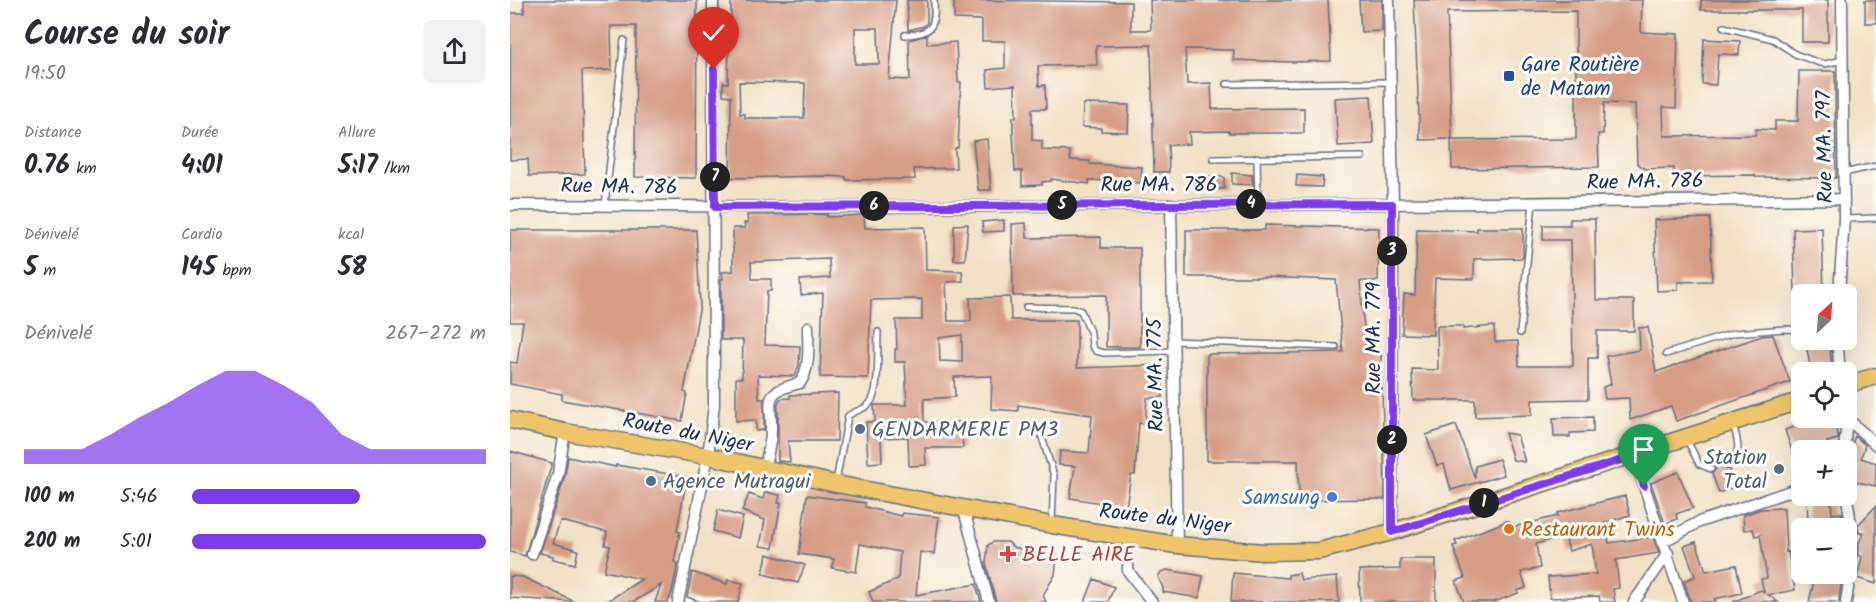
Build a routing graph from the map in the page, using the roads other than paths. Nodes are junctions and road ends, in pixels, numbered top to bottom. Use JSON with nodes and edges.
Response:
{"nodes":[{"id":1,"x":713,"y":0,"type":"edge"},
{"id":2,"x":934,"y":0,"type":"edge"},
{"id":3,"x":1389,"y":0,"type":"edge"},
{"id":4,"x":1842,"y":0,"type":"edge"},
{"id":5,"x":1724,"y":27,"type":"dead end"},
{"id":6,"x":905,"y":35,"type":"dead end"},
{"id":7,"x":624,"y":40,"type":"dead end"},
{"id":8,"x":1843,"y":60,"type":"junction"},
{"id":9,"x":1391,"y":82,"type":"junction"},
{"id":10,"x":1227,"y":84,"type":"dead end"},
{"id":11,"x":1257,"y":157,"type":"junction"},
{"id":12,"x":1362,"y":157,"type":"dead end"},
{"id":13,"x":1213,"y":159,"type":"dead end"},
{"id":14,"x":1876,"y":166,"type":"edge"},
{"id":15,"x":1843,"y":172,"type":"junction"},
{"id":16,"x":1844,"y":199,"type":"junction"},
{"id":17,"x":1533,"y":202,"type":"junction"},
{"id":18,"x":1171,"y":204,"type":"junction"},
{"id":19,"x":1258,"y":204,"type":"junction"},
{"id":20,"x":1392,"y":204,"type":"junction"},
{"id":21,"x":510,"y":205,"type":"edge"},
{"id":22,"x":604,"y":205,"type":"junction"},
{"id":23,"x":715,"y":207,"type":"junction"},
{"id":24,"x":1844,"y":219,"type":"junction"},
{"id":25,"x":1876,"y":219,"type":"edge"},
{"id":26,"x":1840,"y":284,"type":"edge"},
{"id":27,"x":1026,"y":307,"type":"dead end"},
{"id":28,"x":808,"y":327,"type":"dead end"},
{"id":29,"x":1791,"y":329,"type":"edge"},
{"id":30,"x":878,"y":332,"type":"dead end"},
{"id":31,"x":1520,"y":333,"type":"dead end"},
{"id":32,"x":1174,"y":346,"type":"junction"},
{"id":33,"x":1336,"y":347,"type":"dead end"},
{"id":34,"x":1666,"y":354,"type":"dead end"},
{"id":35,"x":1876,"y":376,"type":"edge"},
{"id":36,"x":1857,"y":382,"type":"edge"},
{"id":37,"x":1791,"y":404,"type":"edge"},
{"id":38,"x":510,"y":420,"type":"edge"},
{"id":39,"x":1733,"y":423,"type":"junction"},
{"id":40,"x":1857,"y":428,"type":"edge"},
{"id":41,"x":565,"y":432,"type":"junction"},
{"id":42,"x":1041,"y":434,"type":"dead end"},
{"id":43,"x":1686,"y":438,"type":"junction"},
{"id":44,"x":1876,"y":445,"type":"edge"},
{"id":45,"x":708,"y":456,"type":"junction"},
{"id":46,"x":1634,"y":456,"type":"junction"},
{"id":47,"x":1729,"y":465,"type":"dead end"},
{"id":48,"x":764,"y":469,"type":"junction"},
{"id":49,"x":1711,"y":469,"type":"dead end"},
{"id":50,"x":836,"y":483,"type":"junction"},
{"id":51,"x":1791,"y":491,"type":"edge"},
{"id":52,"x":1849,"y":506,"type":"edge"},
{"id":53,"x":963,"y":507,"type":"junction"},
{"id":54,"x":1052,"y":525,"type":"junction"},
{"id":55,"x":1392,"y":532,"type":"junction"},
{"id":56,"x":1129,"y":538,"type":"junction"},
{"id":57,"x":1664,"y":541,"type":"junction"},
{"id":58,"x":1178,"y":545,"type":"junction"},
{"id":59,"x":1668,"y":553,"type":"junction"},
{"id":60,"x":532,"y":554,"type":"dead end"},
{"id":61,"x":678,"y":602,"type":"edge"},
{"id":62,"x":989,"y":602,"type":"edge"},
{"id":63,"x":1152,"y":602,"type":"edge"},
{"id":64,"x":1634,"y":602,"type":"edge"},
{"id":65,"x":1683,"y":602,"type":"edge"},
{"id":66,"x":1846,"y":602,"type":"edge"}],
"edges":[{"from":1,"to":23,"type":"street"},
{"from":2,"to":6,"type":"lane"},
{"from":3,"to":9,"type":"street","name":"Rue MA. 779"},
{"from":4,"to":8,"type":"street","name":"Rue MA. 797"},
{"from":5,"to":8,"type":"lane"},
{"from":7,"to":22,"type":"lane"},
{"from":8,"to":15,"type":"street","name":"Rue MA. 797"},
{"from":9,"to":10,"type":"lane"},
{"from":9,"to":20,"type":"street","name":"Rue MA. 779"},
{"from":11,"to":12,"type":"lane"},
{"from":11,"to":13,"type":"lane"},
{"from":11,"to":19,"type":"lane"},
{"from":14,"to":15,"type":"lane"},
{"from":15,"to":16,"type":"street","name":"Rue MA. 797"},
{"from":16,"to":17,"type":"street","name":"Rue MA. 786"},
{"from":16,"to":24,"type":"street","name":"Rue MA. 797"},
{"from":17,"to":20,"type":"street","name":"Rue MA. 786"},
{"from":17,"to":31,"type":"lane"},
{"from":18,"to":19,"type":"street","name":"Rue MA. 786"},
{"from":18,"to":23,"type":"street","name":"Rue MA. 786"},
{"from":18,"to":32,"type":"street","name":"Rue MA. 775"},
{"from":19,"to":20,"type":"street","name":"Rue MA. 786"},
{"from":20,"to":55,"type":"street","name":"Rue MA. 779"},
{"from":21,"to":22,"type":"street","name":"Rue MA. 786"},
{"from":22,"to":23,"type":"street","name":"Rue MA. 786"},
{"from":23,"to":45,"type":"street"},
{"from":24,"to":25,"type":"lane"},
{"from":24,"to":26,"type":"street","name":"Rue MA. 797"},
{"from":27,"to":32,"type":"lane"},
{"from":28,"to":48,"type":"street"},
{"from":29,"to":34,"type":"lane"},
{"from":30,"to":50,"type":"lane"},
{"from":32,"to":33,"type":"lane"},
{"from":32,"to":58,"type":"street","name":"Rue MA. 775"},
{"from":35,"to":36,"type":"main road"},
{"from":37,"to":39,"type":"main road","name":"Route du Niger"},
{"from":38,"to":41,"type":"main road","name":"Route du Niger"},
{"from":39,"to":43,"type":"main road","name":"Route du Niger"},
{"from":39,"to":47,"type":"lane"},
{"from":40,"to":44,"type":"street"},
{"from":41,"to":45,"type":"main road","name":"Route du Niger"},
{"from":41,"to":60,"type":"street"},
{"from":42,"to":54,"type":"lane"},
{"from":43,"to":46,"type":"main road","name":"Route du Niger"},
{"from":43,"to":49,"type":"lane"},
{"from":45,"to":48,"type":"main road","name":"Route du Niger"},
{"from":45,"to":61,"type":"street"},
{"from":46,"to":55,"type":"main road","name":"Route du Niger"},
{"from":46,"to":57,"type":"street"},
{"from":48,"to":50,"type":"main road","name":"Route du Niger"},
{"from":50,"to":53,"type":"main road","name":"Route du Niger"},
{"from":51,"to":57,"type":"street"},
{"from":52,"to":66,"type":"street"},
{"from":53,"to":54,"type":"main road","name":"Route du Niger"},
{"from":53,"to":62,"type":"street"},
{"from":54,"to":56,"type":"main road","name":"Route du Niger"},
{"from":55,"to":58,"type":"main road","name":"Route du Niger"},
{"from":56,"to":58,"type":"main road","name":"Route du Niger"},
{"from":56,"to":63,"type":"street"},
{"from":57,"to":59,"type":"street"},
{"from":59,"to":64,"type":"street"},
{"from":59,"to":65,"type":"street"}]}
